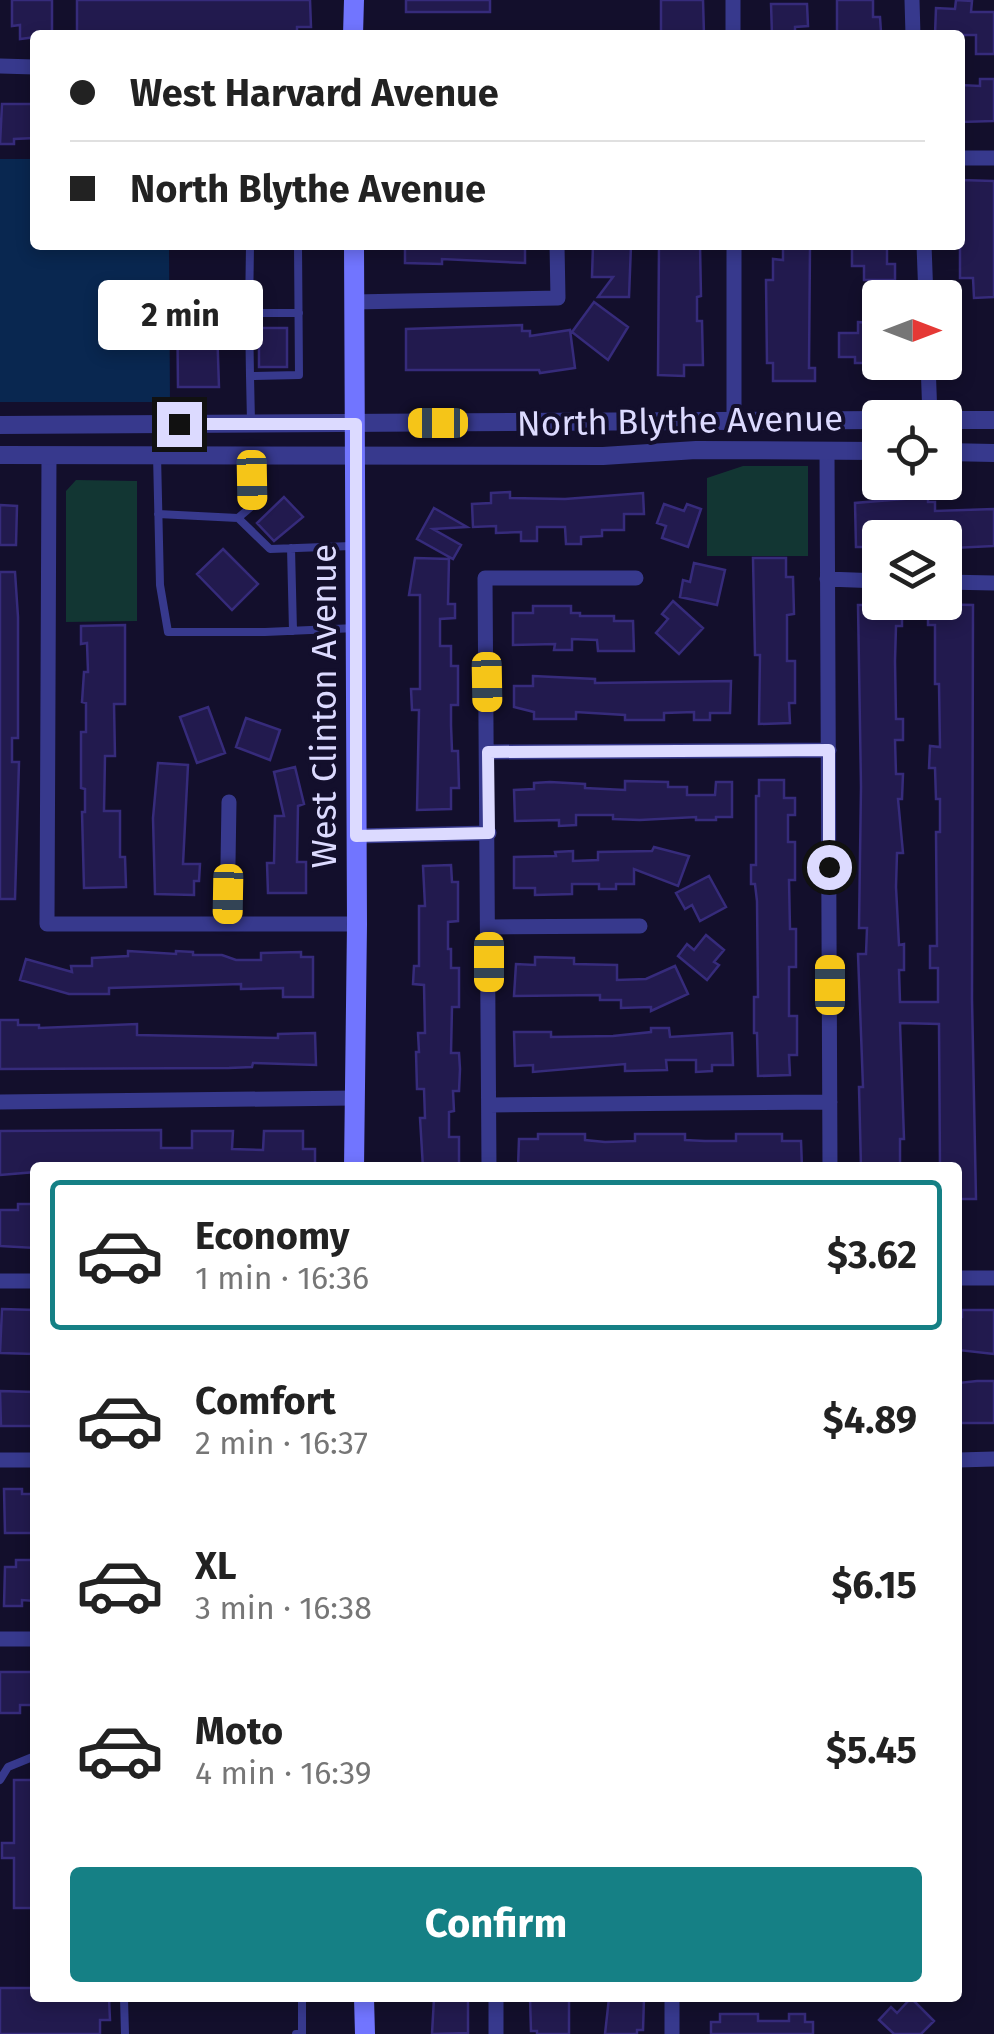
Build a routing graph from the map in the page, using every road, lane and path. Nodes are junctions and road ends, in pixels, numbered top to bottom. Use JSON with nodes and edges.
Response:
{"nodes":[{"id":1,"x":354,"y":0,"type":"edge"},
{"id":2,"x":733,"y":0,"type":"edge"},
{"id":3,"x":912,"y":0,"type":"edge"},
{"id":4,"x":353,"y":30,"type":"edge"},
{"id":5,"x":733,"y":30,"type":"edge"},
{"id":6,"x":913,"y":30,"type":"edge"},
{"id":7,"x":0,"y":66,"type":"edge"},
{"id":8,"x":30,"y":67,"type":"edge"},
{"id":9,"x":965,"y":158,"type":"edge"},
{"id":10,"x":994,"y":158,"type":"edge"},
{"id":11,"x":250,"y":250,"type":"edge"},
{"id":12,"x":298,"y":250,"type":"edge"},
{"id":13,"x":354,"y":250,"type":"edge"},
{"id":14,"x":557,"y":250,"type":"edge"},
{"id":15,"x":734,"y":250,"type":"edge"},
{"id":16,"x":924,"y":250,"type":"edge"},
{"id":17,"x":925,"y":280,"type":"edge"},
{"id":18,"x":354,"y":302,"type":"junction"},
{"id":19,"x":249,"y":313,"type":"junction"},
{"id":20,"x":298,"y":313,"type":"junction"},
{"id":21,"x":287,"y":347,"type":"dead end"},
{"id":22,"x":299,"y":347,"type":"junction"},
{"id":23,"x":250,"y":376,"type":"junction"},
{"id":24,"x":862,"y":420,"type":"edge"},
{"id":25,"x":962,"y":420,"type":"edge"},
{"id":26,"x":994,"y":420,"type":"edge"},
{"id":27,"x":734,"y":422,"type":"junction"},
{"id":28,"x":251,"y":424,"type":"junction"},
{"id":29,"x":356,"y":424,"type":"junction"},
{"id":30,"x":0,"y":425,"type":"edge"},
{"id":31,"x":827,"y":450,"type":"junction"},
{"id":32,"x":862,"y":451,"type":"edge"},
{"id":33,"x":962,"y":452,"type":"edge"},
{"id":34,"x":994,"y":453,"type":"edge"},
{"id":35,"x":0,"y":455,"type":"edge"},
{"id":36,"x":49,"y":455,"type":"junction"},
{"id":37,"x":157,"y":455,"type":"junction"},
{"id":38,"x":252,"y":455,"type":"junction"},
{"id":39,"x":356,"y":456,"type":"junction"},
{"id":40,"x":158,"y":514,"type":"junction"},
{"id":41,"x":238,"y":518,"type":"junction"},
{"id":42,"x":356,"y":546,"type":"junction"},
{"id":43,"x":291,"y":548,"type":"junction"},
{"id":44,"x":636,"y":578,"type":"dead end"},
{"id":45,"x":827,"y":580,"type":"junction"},
{"id":46,"x":862,"y":580,"type":"edge"},
{"id":47,"x":962,"y":582,"type":"edge"},
{"id":48,"x":994,"y":583,"type":"edge"},
{"id":49,"x":356,"y":628,"type":"junction"},
{"id":50,"x":293,"y":631,"type":"junction"},
{"id":51,"x":829,"y":750,"type":"junction"},
{"id":52,"x":488,"y":752,"type":"junction"},
{"id":53,"x":229,"y":802,"type":"dead end"},
{"id":54,"x":489,"y":833,"type":"junction"},
{"id":55,"x":356,"y":836,"type":"junction"},
{"id":56,"x":227,"y":924,"type":"junction"},
{"id":57,"x":357,"y":924,"type":"junction"},
{"id":58,"x":640,"y":926,"type":"dead end"},
{"id":59,"x":488,"y":927,"type":"junction"},
{"id":60,"x":354,"y":1098,"type":"junction"},
{"id":61,"x":0,"y":1102,"type":"edge"},
{"id":62,"x":830,"y":1102,"type":"junction"},
{"id":63,"x":489,"y":1105,"type":"junction"},
{"id":64,"x":354,"y":1162,"type":"edge"},
{"id":65,"x":490,"y":1162,"type":"edge"},
{"id":66,"x":830,"y":1162,"type":"edge"},
{"id":67,"x":962,"y":1278,"type":"edge"},
{"id":68,"x":994,"y":1278,"type":"edge"},
{"id":69,"x":0,"y":1281,"type":"edge"},
{"id":70,"x":30,"y":1282,"type":"edge"},
{"id":71,"x":994,"y":1459,"type":"edge"},
{"id":72,"x":0,"y":1460,"type":"edge"},
{"id":73,"x":30,"y":1460,"type":"edge"},
{"id":74,"x":962,"y":1460,"type":"edge"},
{"id":75,"x":30,"y":1639,"type":"edge"},
{"id":76,"x":0,"y":1640,"type":"edge"},
{"id":77,"x":30,"y":1758,"type":"edge"},
{"id":78,"x":0,"y":1780,"type":"edge"},
{"id":79,"x":124,"y":2002,"type":"edge"},
{"id":80,"x":302,"y":2002,"type":"edge"},
{"id":81,"x":364,"y":2002,"type":"edge"},
{"id":82,"x":496,"y":2002,"type":"edge"},
{"id":83,"x":672,"y":2002,"type":"edge"},
{"id":84,"x":125,"y":2034,"type":"edge"},
{"id":85,"x":296,"y":2034,"type":"edge"},
{"id":86,"x":365,"y":2034,"type":"edge"},
{"id":87,"x":496,"y":2034,"type":"edge"},
{"id":88,"x":672,"y":2034,"type":"edge"}],
"edges":[{"from":1,"to":4,"type":"main road"},
{"from":2,"to":5,"type":"street"},
{"from":3,"to":6,"type":"street"},
{"from":7,"to":8,"type":"street"},
{"from":9,"to":10,"type":"street"},
{"from":11,"to":19,"type":"lane"},
{"from":12,"to":20,"type":"lane"},
{"from":13,"to":18,"type":"main road","name":"West Clinton Avenue"},
{"from":14,"to":18,"type":"street"},
{"from":15,"to":27,"type":"street"},
{"from":16,"to":17,"type":"street"},
{"from":18,"to":29,"type":"main road","name":"West Clinton Avenue"},
{"from":19,"to":20,"type":"lane"},
{"from":19,"to":23,"type":"lane"},
{"from":20,"to":22,"type":"lane"},
{"from":21,"to":22,"type":"lane"},
{"from":22,"to":23,"type":"lane"},
{"from":23,"to":28,"type":"lane"},
{"from":24,"to":27,"type":"street","name":"North Blythe Avenue"},
{"from":25,"to":26,"type":"street"},
{"from":27,"to":29,"type":"street","name":"North Blythe Avenue"},
{"from":28,"to":29,"type":"street","name":"North Blythe Avenue"},
{"from":28,"to":30,"type":"street","name":"North Blythe Avenue"},
{"from":29,"to":39,"type":"main road","name":"West Clinton Avenue"},
{"from":31,"to":32,"type":"street","name":"North Blythe Avenue"},
{"from":31,"to":39,"type":"street","name":"North Blythe Avenue"},
{"from":31,"to":45,"type":"street"},
{"from":33,"to":34,"type":"street"},
{"from":35,"to":36,"type":"street","name":"North Blythe Avenue"},
{"from":36,"to":37,"type":"street","name":"North Blythe Avenue"},
{"from":36,"to":56,"type":"street"},
{"from":37,"to":38,"type":"street","name":"North Blythe Avenue"},
{"from":37,"to":40,"type":"lane"},
{"from":38,"to":39,"type":"street","name":"North Blythe Avenue"},
{"from":38,"to":41,"type":"lane"},
{"from":39,"to":42,"type":"main road","name":"West Clinton Avenue"},
{"from":40,"to":41,"type":"lane"},
{"from":40,"to":50,"type":"lane"},
{"from":41,"to":43,"type":"lane"},
{"from":42,"to":43,"type":"lane"},
{"from":42,"to":49,"type":"main road","name":"West Clinton Avenue"},
{"from":43,"to":50,"type":"lane"},
{"from":44,"to":52,"type":"street"},
{"from":45,"to":46,"type":"street"},
{"from":45,"to":51,"type":"street"},
{"from":47,"to":48,"type":"street"},
{"from":49,"to":50,"type":"lane"},
{"from":49,"to":55,"type":"main road","name":"West Clinton Avenue"},
{"from":51,"to":52,"type":"street"},
{"from":51,"to":62,"type":"street"},
{"from":52,"to":54,"type":"street"},
{"from":53,"to":56,"type":"street"},
{"from":54,"to":55,"type":"street"},
{"from":54,"to":59,"type":"street"},
{"from":55,"to":57,"type":"main road","name":"West Clinton Avenue"},
{"from":56,"to":57,"type":"street"},
{"from":57,"to":60,"type":"main road","name":"West Clinton Avenue"},
{"from":58,"to":59,"type":"street"},
{"from":59,"to":63,"type":"street"},
{"from":60,"to":61,"type":"street"},
{"from":60,"to":64,"type":"main road","name":"West Clinton Avenue"},
{"from":62,"to":63,"type":"street"},
{"from":62,"to":66,"type":"street"},
{"from":63,"to":65,"type":"street"},
{"from":67,"to":68,"type":"street"},
{"from":69,"to":70,"type":"street"},
{"from":71,"to":74,"type":"street"},
{"from":72,"to":73,"type":"street"},
{"from":75,"to":76,"type":"street"},
{"from":77,"to":78,"type":"lane"},
{"from":79,"to":84,"type":"lane"},
{"from":80,"to":85,"type":"lane"},
{"from":81,"to":86,"type":"main road"},
{"from":82,"to":87,"type":"street"},
{"from":83,"to":88,"type":"street"}]}
